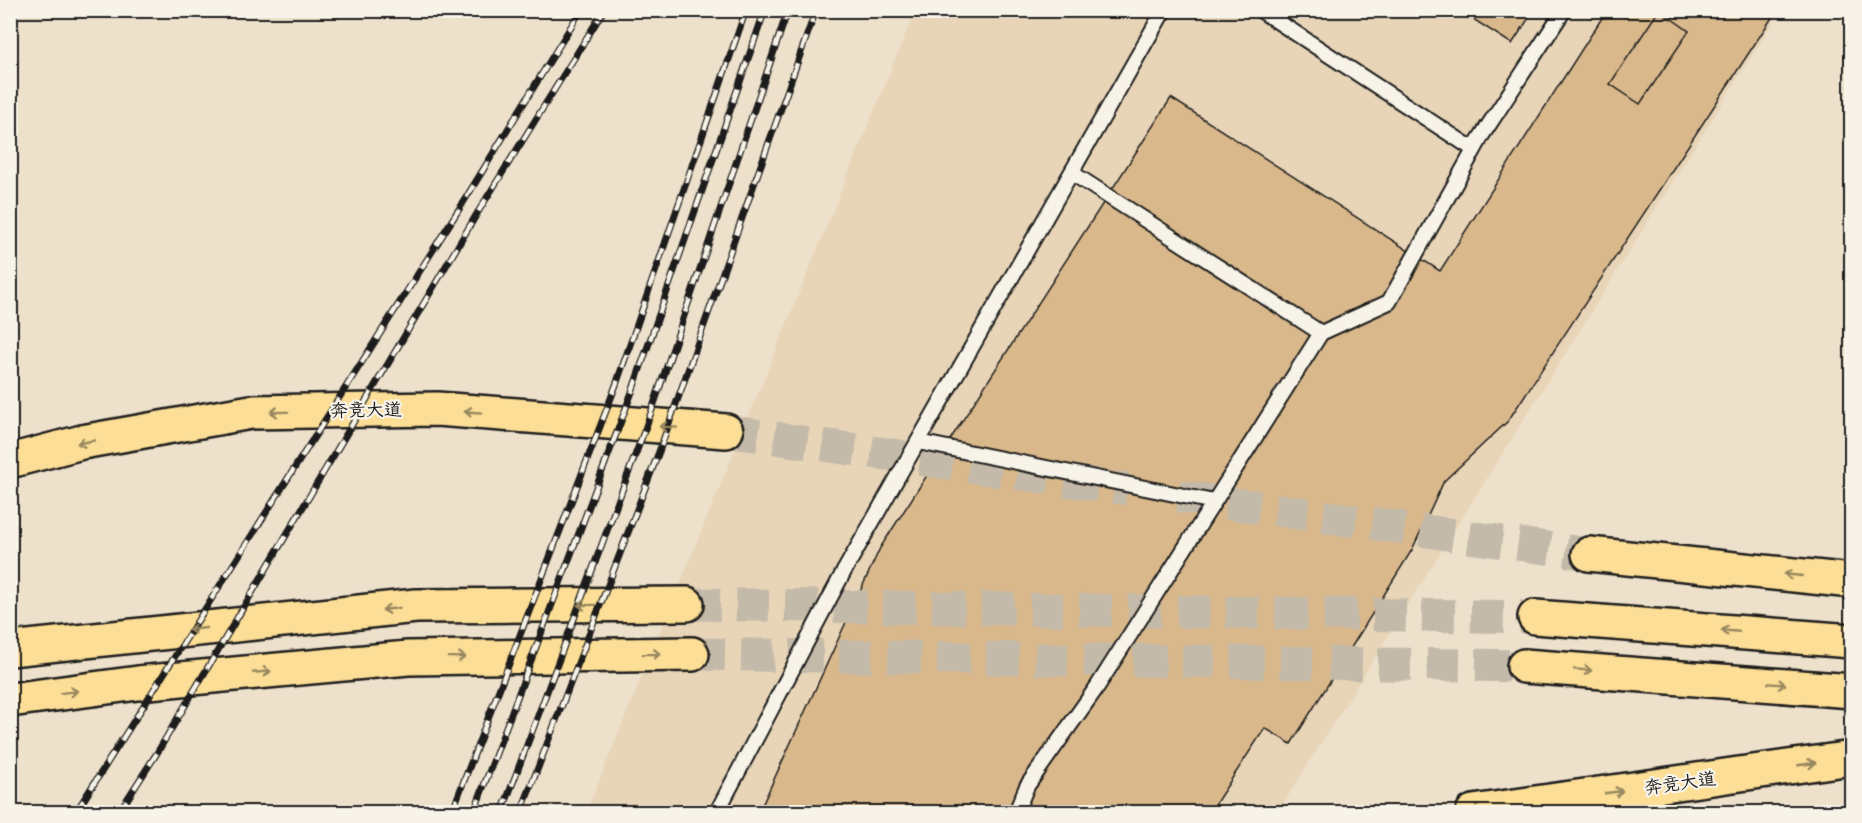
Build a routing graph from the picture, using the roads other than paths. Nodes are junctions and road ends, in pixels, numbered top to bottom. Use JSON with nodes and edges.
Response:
{"nodes":[{"id":1,"x":1164,"y":10,"type":"edge"},
{"id":2,"x":1260,"y":10,"type":"edge"},
{"id":3,"x":1564,"y":10,"type":"edge"},
{"id":4,"x":1480,"y":138,"type":"junction"},
{"id":5,"x":1072,"y":173,"type":"junction"},
{"id":6,"x":1321,"y":333,"type":"junction"},
{"id":7,"x":726,"y":432,"type":"tunnel mouth"},
{"id":8,"x":918,"y":442,"type":"junction"},
{"id":9,"x":10,"y":461,"type":"edge"},
{"id":10,"x":1214,"y":502,"type":"junction"},
{"id":11,"x":1589,"y":554,"type":"tunnel mouth"},
{"id":12,"x":1851,"y":581,"type":"edge"},
{"id":13,"x":687,"y":604,"type":"tunnel mouth"},
{"id":14,"x":1535,"y":617,"type":"tunnel mouth"},
{"id":15,"x":1851,"y":641,"type":"edge"},
{"id":16,"x":10,"y":649,"type":"edge"},
{"id":17,"x":693,"y":654,"type":"tunnel mouth"},
{"id":18,"x":1524,"y":666,"type":"tunnel mouth"},
{"id":19,"x":1851,"y":691,"type":"edge"},
{"id":20,"x":10,"y":699,"type":"edge"},
{"id":21,"x":1851,"y":758,"type":"edge"},
{"id":22,"x":717,"y":813,"type":"edge"},
{"id":23,"x":1016,"y":813,"type":"edge"},
{"id":24,"x":1473,"y":813,"type":"edge"}],
"edges":[{"from":1,"to":5,"type":"lane"},
{"from":2,"to":4,"type":"lane"},
{"from":3,"to":4,"type":"lane"},
{"from":4,"to":6,"type":"lane"},
{"from":5,"to":6,"type":"lane"},
{"from":5,"to":8,"type":"lane"},
{"from":6,"to":10,"type":"lane"},
{"from":7,"to":9,"type":"main road","name":"奔竞大道","one_way":true},
{"from":8,"to":10,"type":"lane"},
{"from":8,"to":22,"type":"lane"},
{"from":10,"to":23,"type":"lane"},
{"from":12,"to":11,"type":"main road","one_way":true},
{"from":13,"to":16,"type":"main road","one_way":true},
{"from":15,"to":14,"type":"main road","one_way":true},
{"from":20,"to":17,"type":"main road","one_way":true},
{"from":18,"to":19,"type":"main road","one_way":true},
{"from":24,"to":21,"type":"main road","name":"奔竞大道","one_way":true}]}
